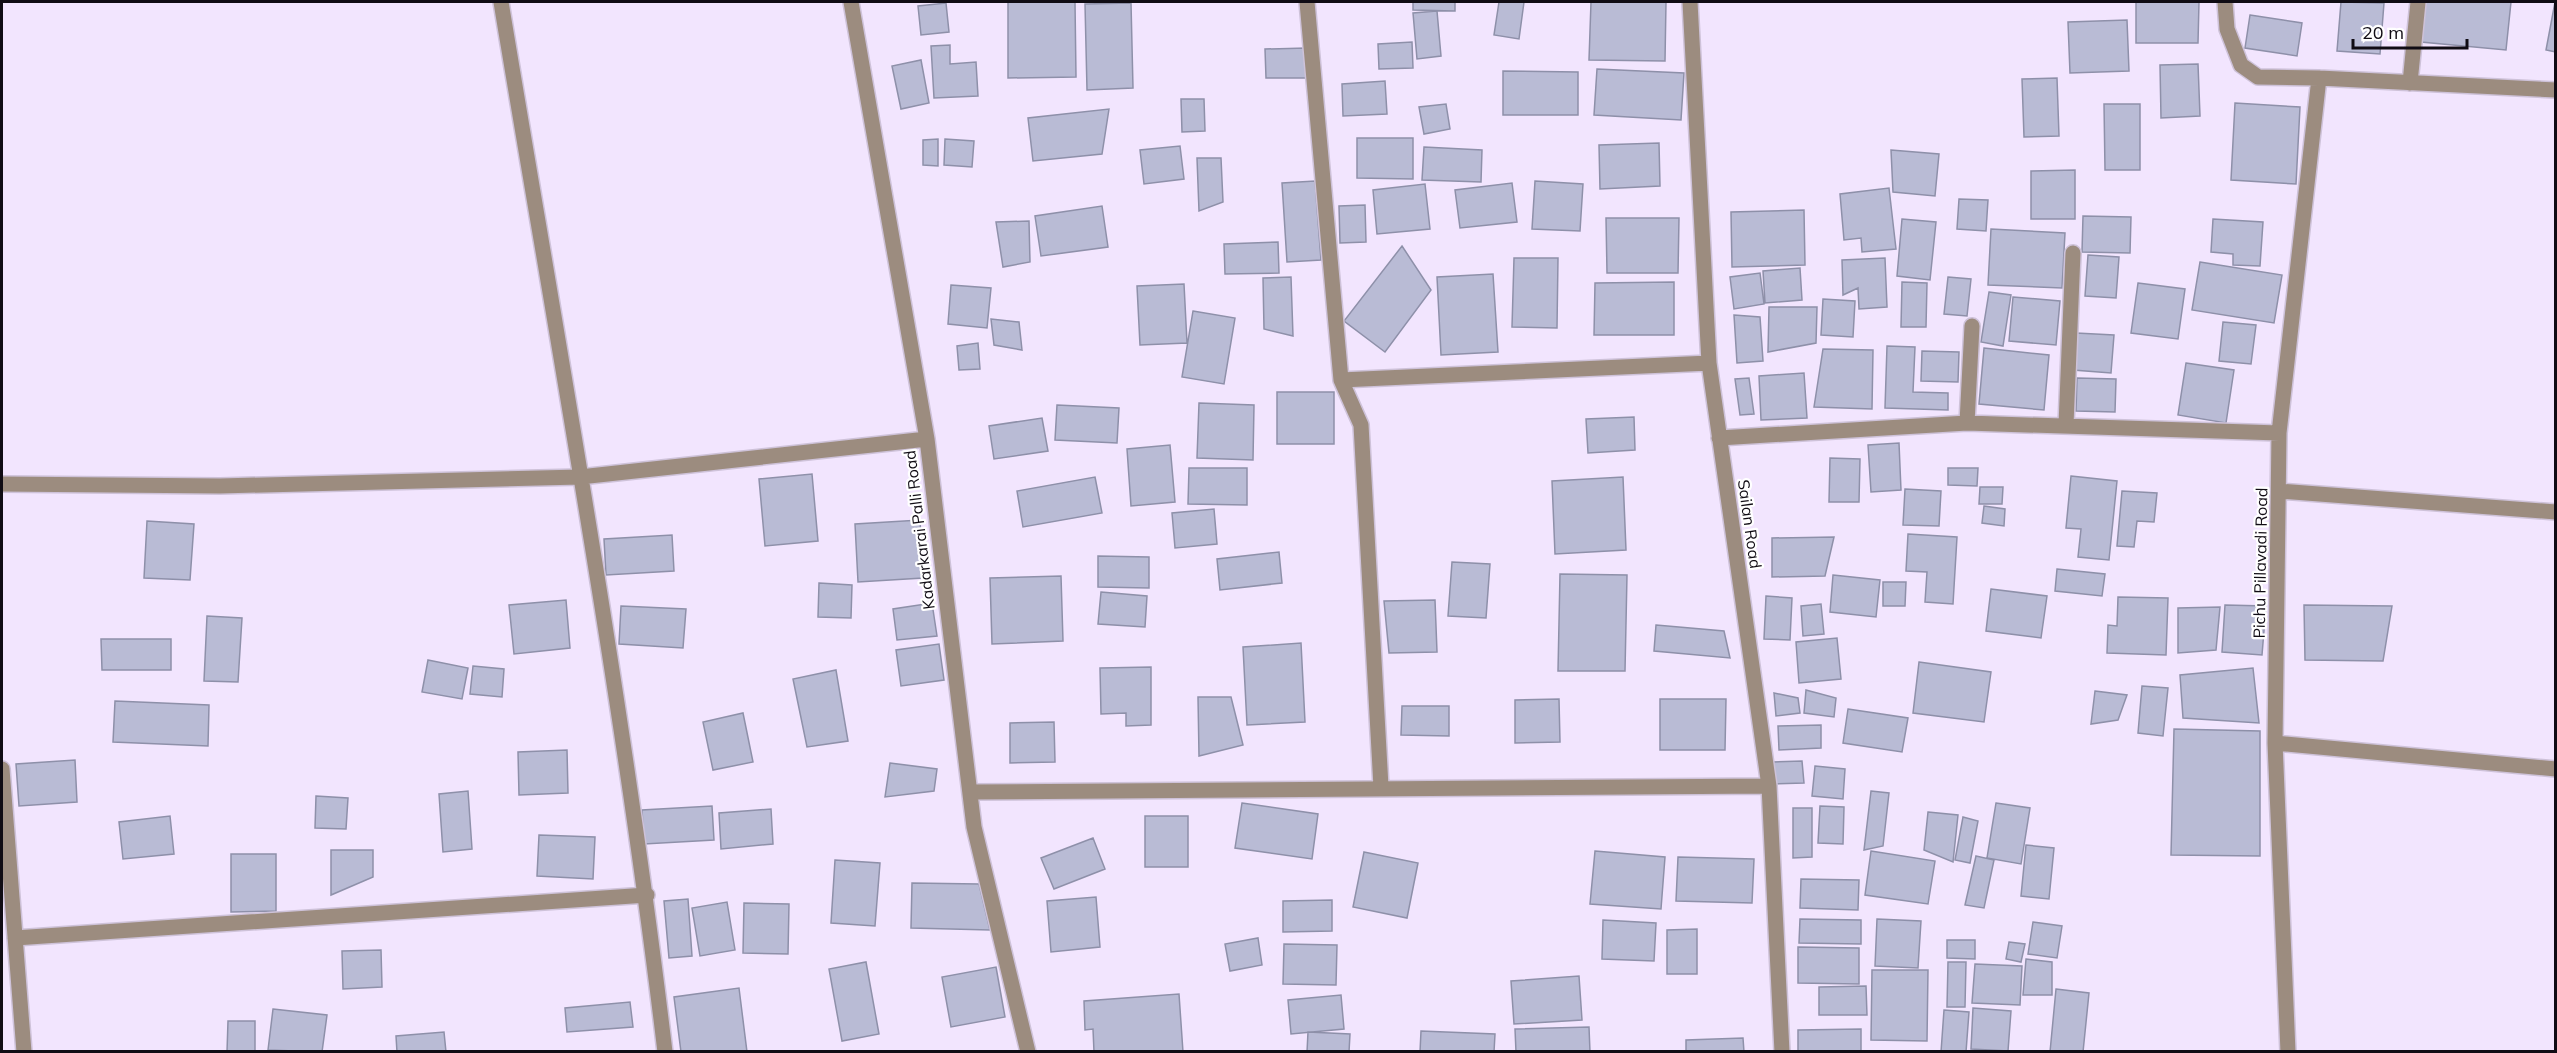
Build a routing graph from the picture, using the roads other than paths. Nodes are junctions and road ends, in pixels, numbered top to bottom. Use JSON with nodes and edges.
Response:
{"nodes":[{"id":1,"x":501,"y":2,"type":"edge"},
{"id":2,"x":851,"y":2,"type":"edge"},
{"id":3,"x":1307,"y":2,"type":"edge"},
{"id":4,"x":1690,"y":2,"type":"edge"},
{"id":5,"x":2225,"y":2,"type":"edge"},
{"id":6,"x":2418,"y":2,"type":"edge"},
{"id":7,"x":2319,"y":78,"type":"junction"},
{"id":8,"x":2410,"y":83,"type":"junction"},
{"id":9,"x":2556,"y":90,"type":"edge"},
{"id":10,"x":2073,"y":253,"type":"dead end"},
{"id":11,"x":1972,"y":326,"type":"dead end"},
{"id":12,"x":1709,"y":363,"type":"junction"},
{"id":13,"x":1341,"y":380,"type":"junction"},
{"id":14,"x":1967,"y":423,"type":"junction"},
{"id":15,"x":2066,"y":425,"type":"junction"},
{"id":16,"x":2279,"y":433,"type":"junction"},
{"id":17,"x":1719,"y":438,"type":"junction"},
{"id":18,"x":927,"y":439,"type":"junction"},
{"id":19,"x":580,"y":477,"type":"junction"},
{"id":20,"x":2,"y":484,"type":"edge"},
{"id":21,"x":2279,"y":491,"type":"junction"},
{"id":22,"x":2556,"y":512,"type":"edge"},
{"id":23,"x":2275,"y":743,"type":"junction"},
{"id":24,"x":2,"y":769,"type":"edge"},
{"id":25,"x":2556,"y":769,"type":"edge"},
{"id":26,"x":1770,"y":786,"type":"junction"},
{"id":27,"x":1381,"y":788,"type":"junction"},
{"id":28,"x":969,"y":792,"type":"junction"},
{"id":29,"x":646,"y":895,"type":"junction"},
{"id":30,"x":15,"y":938,"type":"junction"},
{"id":31,"x":24,"y":1052,"type":"edge"},
{"id":32,"x":665,"y":1052,"type":"edge"},
{"id":33,"x":1028,"y":1052,"type":"edge"},
{"id":34,"x":1782,"y":1052,"type":"edge"},
{"id":35,"x":2288,"y":1052,"type":"edge"}],
"edges":[{"from":1,"to":19,"type":"street"},
{"from":2,"to":18,"type":"street","name":"Kadarkarai Palli Road"},
{"from":3,"to":13,"type":"street"},
{"from":4,"to":12,"type":"street","name":"Sailan Road"},
{"from":5,"to":7,"type":"street"},
{"from":6,"to":8,"type":"street"},
{"from":7,"to":8,"type":"street"},
{"from":7,"to":16,"type":"street","name":"Pichu Pillavadi Road"},
{"from":8,"to":9,"type":"street"},
{"from":10,"to":15,"type":"street"},
{"from":11,"to":14,"type":"street"},
{"from":12,"to":13,"type":"street"},
{"from":12,"to":17,"type":"street","name":"Sailan Road"},
{"from":13,"to":27,"type":"street"},
{"from":14,"to":15,"type":"street"},
{"from":14,"to":17,"type":"street"},
{"from":15,"to":16,"type":"street"},
{"from":16,"to":21,"type":"street","name":"Pichu Pillavadi Road"},
{"from":17,"to":26,"type":"street","name":"Sailan Road"},
{"from":18,"to":19,"type":"street"},
{"from":18,"to":28,"type":"street","name":"Kadarkarai Palli Road"},
{"from":19,"to":20,"type":"street"},
{"from":19,"to":29,"type":"street"},
{"from":21,"to":22,"type":"street"},
{"from":21,"to":23,"type":"street","name":"Pichu Pillavadi Road"},
{"from":23,"to":25,"type":"street"},
{"from":23,"to":35,"type":"street","name":"Pichu Pillavadi Road"},
{"from":24,"to":30,"type":"street"},
{"from":26,"to":27,"type":"street"},
{"from":26,"to":34,"type":"street","name":"Sailan Road"},
{"from":27,"to":28,"type":"street"},
{"from":28,"to":33,"type":"street","name":"Kadarkarai Palli Road"},
{"from":29,"to":30,"type":"street"},
{"from":29,"to":32,"type":"street"},
{"from":30,"to":31,"type":"street"}]}
